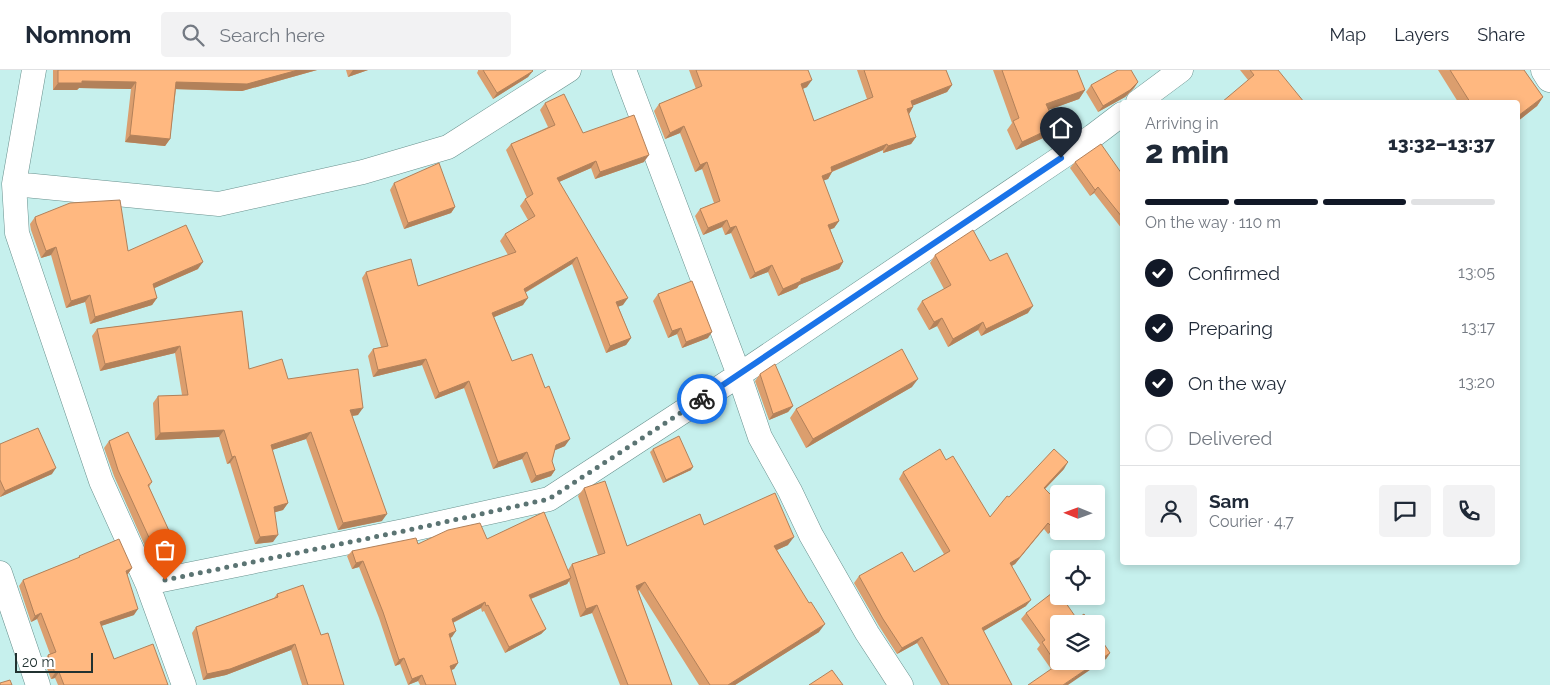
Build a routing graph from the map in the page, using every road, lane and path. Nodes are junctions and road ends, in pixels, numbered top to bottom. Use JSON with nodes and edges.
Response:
{"nodes":[{"id":1,"x":34,"y":70,"type":"edge"},
{"id":2,"x":569,"y":70,"type":"edge"},
{"id":3,"x":624,"y":70,"type":"edge"},
{"id":4,"x":1181,"y":70,"type":"edge"},
{"id":5,"x":1545,"y":70,"type":"edge"},
{"id":6,"x":1550,"y":78,"type":"edge"},
{"id":7,"x":1141,"y":100,"type":"edge"},
{"id":8,"x":1120,"y":116,"type":"edge"},
{"id":9,"x":14,"y":184,"type":"junction"},
{"id":10,"x":739,"y":375,"type":"junction"},
{"id":11,"x":0,"y":573,"type":"edge"},
{"id":12,"x":147,"y":583,"type":"junction"},
{"id":13,"x":38,"y":685,"type":"edge"},
{"id":14,"x":184,"y":685,"type":"edge"},
{"id":15,"x":901,"y":685,"type":"edge"}],
"edges":[{"from":1,"to":9,"type":"street"},
{"from":2,"to":9,"type":"street"},
{"from":3,"to":10,"type":"street"},
{"from":4,"to":7,"type":"street"},
{"from":5,"to":6,"type":"street"},
{"from":8,"to":10,"type":"street"},
{"from":9,"to":12,"type":"street"},
{"from":10,"to":12,"type":"street"},
{"from":10,"to":15,"type":"street"},
{"from":11,"to":13,"type":"street"},
{"from":12,"to":14,"type":"street"}]}
